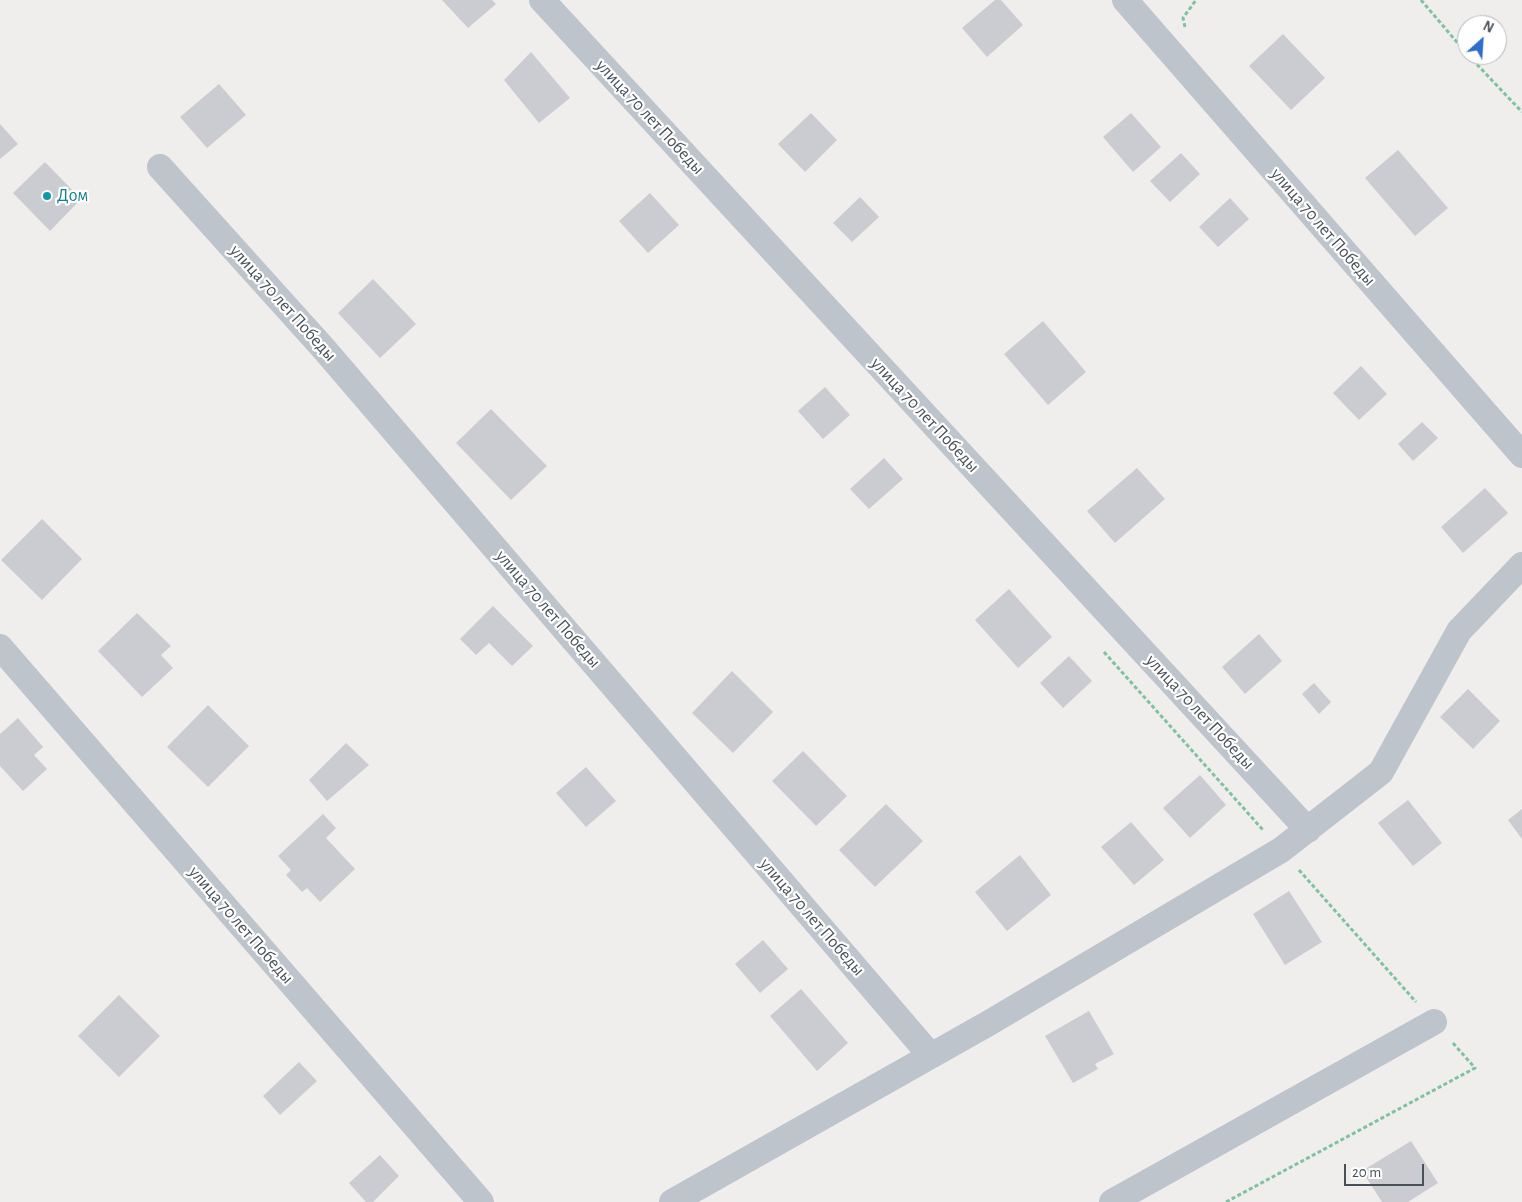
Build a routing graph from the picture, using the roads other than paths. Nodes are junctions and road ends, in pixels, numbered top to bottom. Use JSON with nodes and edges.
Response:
{"nodes":[{"id":1,"x":542,"y":0,"type":"edge"},
{"id":2,"x":1125,"y":0,"type":"edge"},
{"id":3,"x":160,"y":167,"type":"dead end"},
{"id":4,"x":1522,"y":455,"type":"edge"},
{"id":5,"x":1522,"y":565,"type":"edge"},
{"id":6,"x":0,"y":647,"type":"edge"},
{"id":7,"x":1308,"y":830,"type":"junction"},
{"id":8,"x":1434,"y":1022,"type":"road end"},
{"id":9,"x":931,"y":1056,"type":"junction"},
{"id":10,"x":482,"y":1202,"type":"edge"},
{"id":11,"x":672,"y":1202,"type":"edge"},
{"id":12,"x":1112,"y":1202,"type":"edge"}],
"edges":[{"from":1,"to":7,"type":"street","name":"улица 70 лет Победы"},
{"from":2,"to":4,"type":"street","name":"улица 70 лет Победы"},
{"from":3,"to":9,"type":"street","name":"улица 70 лет Победы"},
{"from":5,"to":7,"type":"street"},
{"from":6,"to":10,"type":"street","name":"улица 70 лет Победы"},
{"from":7,"to":9,"type":"street"},
{"from":8,"to":12,"type":"street"},
{"from":9,"to":11,"type":"street"}]}
